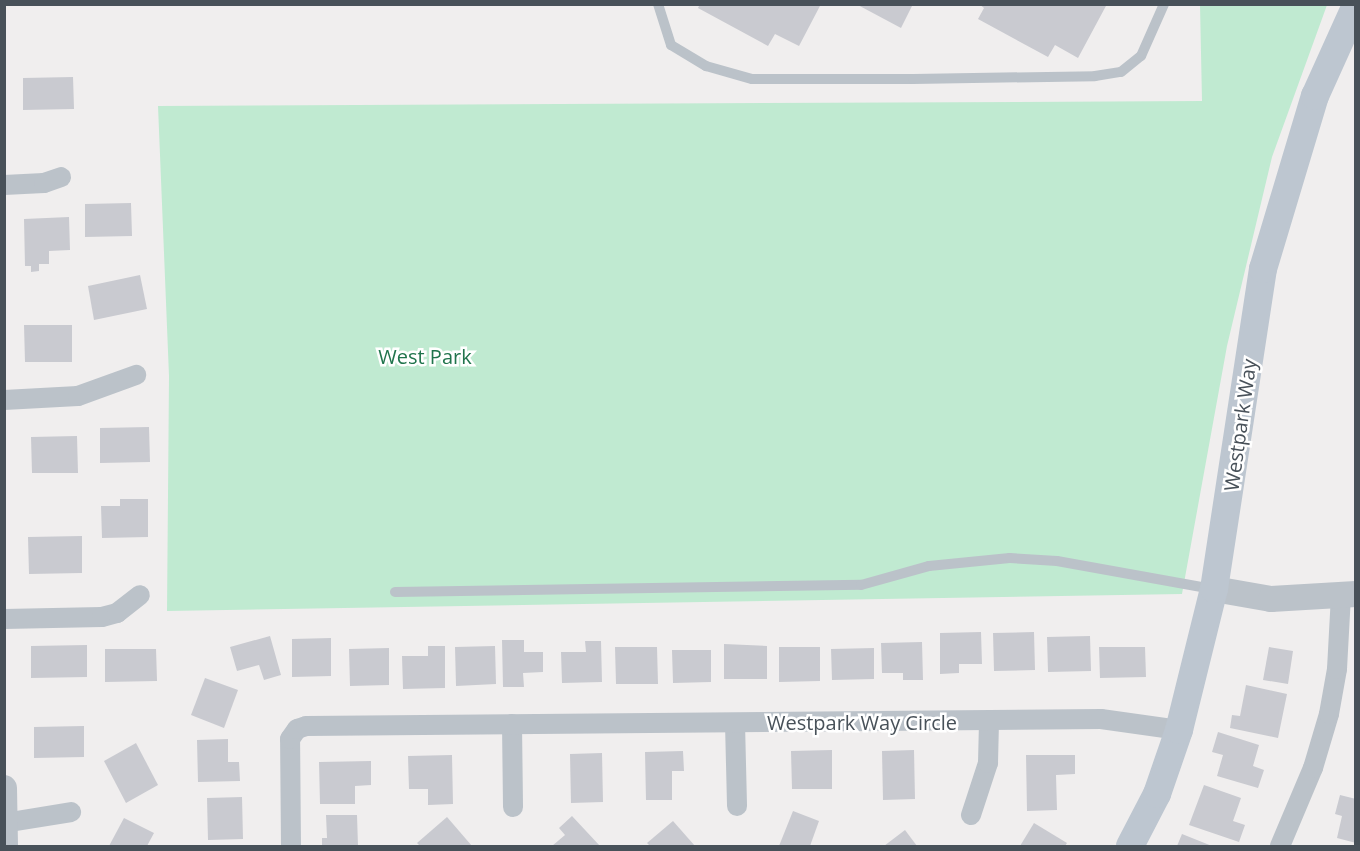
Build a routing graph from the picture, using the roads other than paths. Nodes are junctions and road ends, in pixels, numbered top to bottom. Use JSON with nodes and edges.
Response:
{"nodes":[{"id":1,"x":658,"y":4,"type":"edge"},
{"id":2,"x":1164,"y":4,"type":"edge"},
{"id":3,"x":1356,"y":5,"type":"edge"},
{"id":4,"x":61,"y":177,"type":"dead end"},
{"id":5,"x":4,"y":185,"type":"edge"},
{"id":6,"x":136,"y":375,"type":"dead end"},
{"id":7,"x":4,"y":400,"type":"edge"},
{"id":8,"x":1214,"y":589,"type":"junction"},
{"id":9,"x":395,"y":592,"type":"dead end"},
{"id":10,"x":1348,"y":595,"type":"edge"},
{"id":11,"x":140,"y":596,"type":"dead end"},
{"id":12,"x":4,"y":619,"type":"edge"},
{"id":13,"x":989,"y":721,"type":"junction"},
{"id":14,"x":735,"y":723,"type":"junction"},
{"id":15,"x":512,"y":724,"type":"junction"},
{"id":16,"x":1179,"y":730,"type":"junction"},
{"id":17,"x":4,"y":788,"type":"edge"},
{"id":18,"x":737,"y":806,"type":"dead end"},
{"id":19,"x":513,"y":807,"type":"dead end"},
{"id":20,"x":71,"y":812,"type":"dead end"},
{"id":21,"x":971,"y":815,"type":"dead end"},
{"id":22,"x":5,"y":823,"type":"edge"},
{"id":23,"x":6,"y":846,"type":"edge"},
{"id":24,"x":291,"y":846,"type":"edge"},
{"id":25,"x":1130,"y":846,"type":"edge"},
{"id":26,"x":1280,"y":846,"type":"edge"}],
"edges":[{"from":1,"to":2,"type":"lane"},
{"from":3,"to":8,"type":"main road","name":"Westpark Way"},
{"from":4,"to":5,"type":"street"},
{"from":6,"to":7,"type":"street"},
{"from":8,"to":9,"type":"lane"},
{"from":8,"to":10,"type":"street"},
{"from":8,"to":16,"type":"main road","name":"Westpark Way"},
{"from":10,"to":26,"type":"street"},
{"from":11,"to":12,"type":"street"},
{"from":13,"to":14,"type":"street","name":"Westpark Way Circle"},
{"from":13,"to":16,"type":"street","name":"Westpark Way Circle"},
{"from":13,"to":21,"type":"street"},
{"from":14,"to":15,"type":"street","name":"Westpark Way Circle"},
{"from":14,"to":18,"type":"street"},
{"from":15,"to":19,"type":"street"},
{"from":15,"to":24,"type":"street","name":"Westpark Way Circle"},
{"from":16,"to":25,"type":"main road","name":"Westpark Way"},
{"from":17,"to":22,"type":"street"},
{"from":20,"to":22,"type":"street"},
{"from":22,"to":23,"type":"street"}]}
